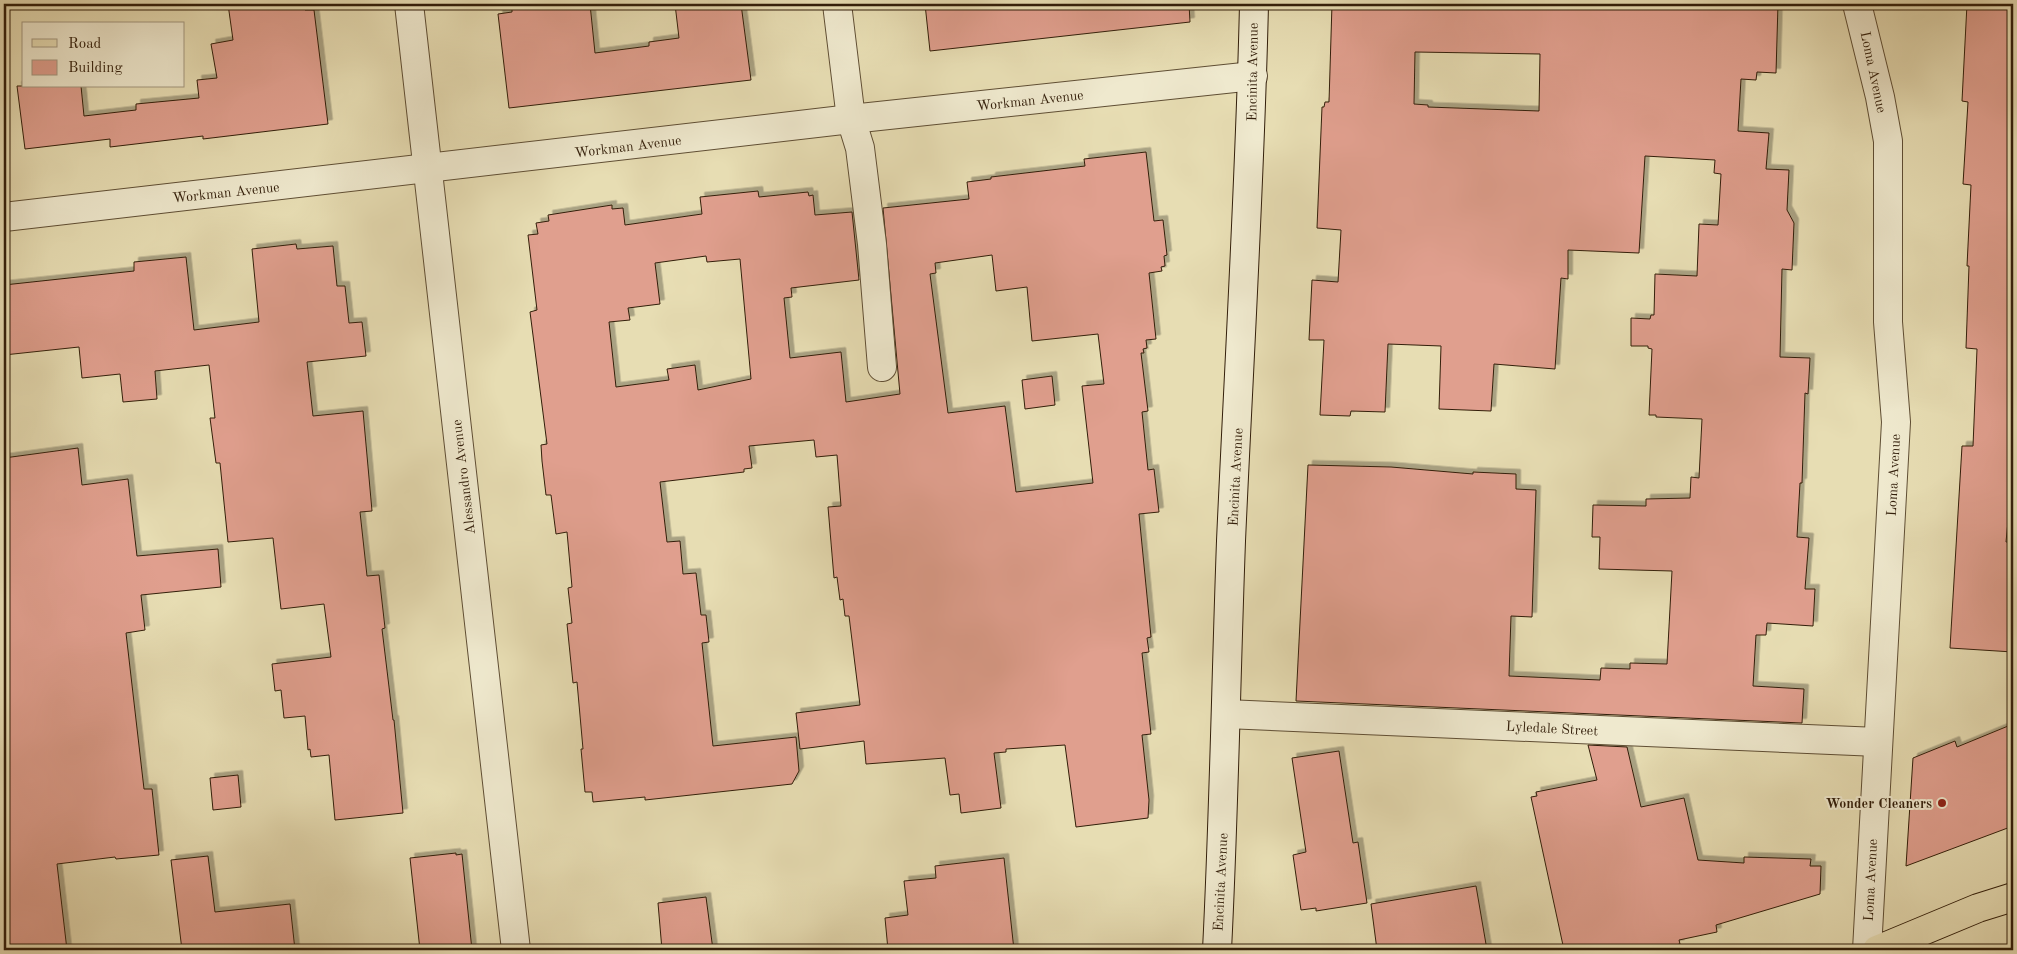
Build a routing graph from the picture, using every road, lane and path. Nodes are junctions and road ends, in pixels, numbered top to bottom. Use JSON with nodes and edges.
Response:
{"nodes":[{"id":1,"x":409,"y":4,"type":"edge"},
{"id":2,"x":836,"y":4,"type":"edge"},
{"id":3,"x":1254,"y":4,"type":"edge"},
{"id":4,"x":1857,"y":4,"type":"edge"},
{"id":5,"x":1252,"y":76,"type":"junction"},
{"id":6,"x":851,"y":119,"type":"junction"},
{"id":7,"x":429,"y":170,"type":"junction"},
{"id":8,"x":4,"y":217,"type":"edge"},
{"id":9,"x":882,"y":367,"type":"dead end"},
{"id":10,"x":1226,"y":714,"type":"junction"},
{"id":11,"x":1878,"y":742,"type":"junction"},
{"id":12,"x":2013,"y":897,"type":"edge"},
{"id":13,"x":516,"y":950,"type":"edge"},
{"id":14,"x":1217,"y":950,"type":"edge"},
{"id":15,"x":1867,"y":950,"type":"edge"},
{"id":16,"x":1877,"y":950,"type":"edge"}],
"edges":[{"from":1,"to":7,"type":"street","name":"Alessandro Avenue"},
{"from":2,"to":6,"type":"street"},
{"from":3,"to":5,"type":"street","name":"Encinita Avenue"},
{"from":4,"to":11,"type":"street","name":"Loma Avenue"},
{"from":5,"to":6,"type":"street","name":"Workman Avenue"},
{"from":5,"to":10,"type":"street","name":"Encinita Avenue"},
{"from":6,"to":7,"type":"street","name":"Workman Avenue"},
{"from":6,"to":9,"type":"street"},
{"from":7,"to":8,"type":"street","name":"Workman Avenue"},
{"from":7,"to":13,"type":"street","name":"Alessandro Avenue"},
{"from":10,"to":11,"type":"street","name":"Lyledale Street"},
{"from":10,"to":14,"type":"street","name":"Encinita Avenue"},
{"from":11,"to":15,"type":"street","name":"Loma Avenue"},
{"from":12,"to":16,"type":"main road"}]}
